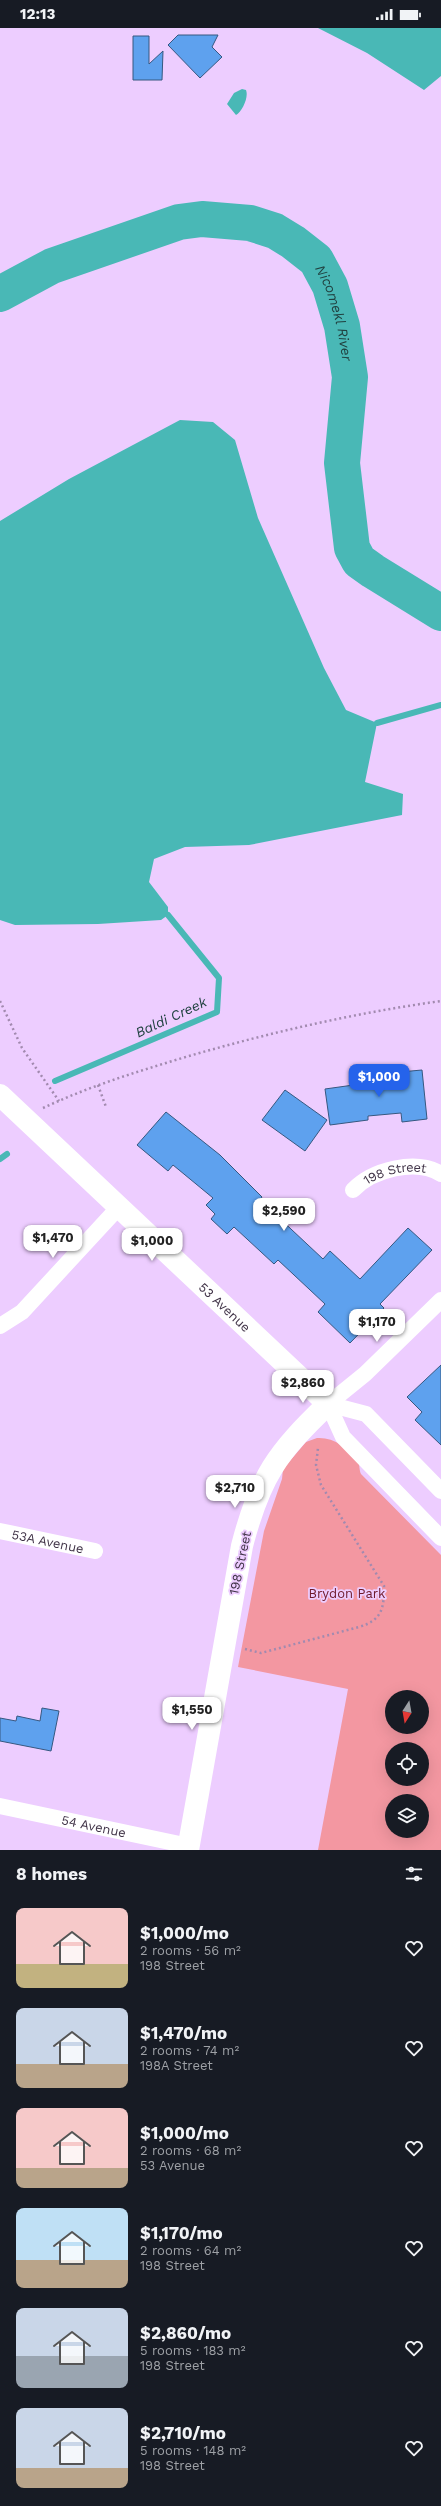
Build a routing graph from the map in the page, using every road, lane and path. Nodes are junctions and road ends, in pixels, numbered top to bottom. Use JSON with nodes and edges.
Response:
{"nodes":[{"id":1,"x":0,"y":1001,"type":"edge"},
{"id":2,"x":441,"y":1001,"type":"edge"},
{"id":3,"x":98,"y":1085,"type":"junction"},
{"id":4,"x":0,"y":1095,"type":"edge"},
{"id":5,"x":59,"y":1101,"type":"junction"},
{"id":6,"x":49,"y":1106,"type":"dead end"},
{"id":7,"x":106,"y":1107,"type":"dead end"},
{"id":8,"x":441,"y":1174,"type":"edge"},
{"id":9,"x":353,"y":1190,"type":"dead end"},
{"id":10,"x":118,"y":1208,"type":"junction"},
{"id":11,"x":441,"y":1300,"type":"edge"},
{"id":12,"x":0,"y":1326,"type":"edge"},
{"id":13,"x":328,"y":1404,"type":"junction"},
{"id":14,"x":318,"y":1448,"type":"dead end"},
{"id":15,"x":441,"y":1491,"type":"edge"},
{"id":16,"x":0,"y":1531,"type":"edge"},
{"id":17,"x":441,"y":1538,"type":"edge"},
{"id":18,"x":95,"y":1551,"type":"dead end"},
{"id":19,"x":224,"y":1646,"type":"junction"},
{"id":20,"x":0,"y":1806,"type":"edge"},
{"id":21,"x":188,"y":1848,"type":"edge"}],
"edges":[{"from":1,"to":5,"type":"path"},
{"from":2,"to":3,"type":"path"},
{"from":3,"to":5,"type":"path"},
{"from":3,"to":7,"type":"path"},
{"from":4,"to":10,"type":"street","name":"53 Avenue"},
{"from":5,"to":6,"type":"path"},
{"from":8,"to":9,"type":"street","name":"198 Street"},
{"from":10,"to":12,"type":"street"},
{"from":10,"to":13,"type":"street","name":"53 Avenue"},
{"from":11,"to":13,"type":"street","name":"198 Street"},
{"from":13,"to":15,"type":"street","name":"53 Avenue"},
{"from":13,"to":17,"type":"street","name":"53 Avenue"},
{"from":13,"to":19,"type":"street","name":"198 Street"},
{"from":14,"to":19,"type":"path"},
{"from":16,"to":18,"type":"street","name":"53A Avenue"},
{"from":19,"to":21,"type":"street","name":"198 Street"},
{"from":20,"to":21,"type":"street","name":"54 Avenue"}]}
